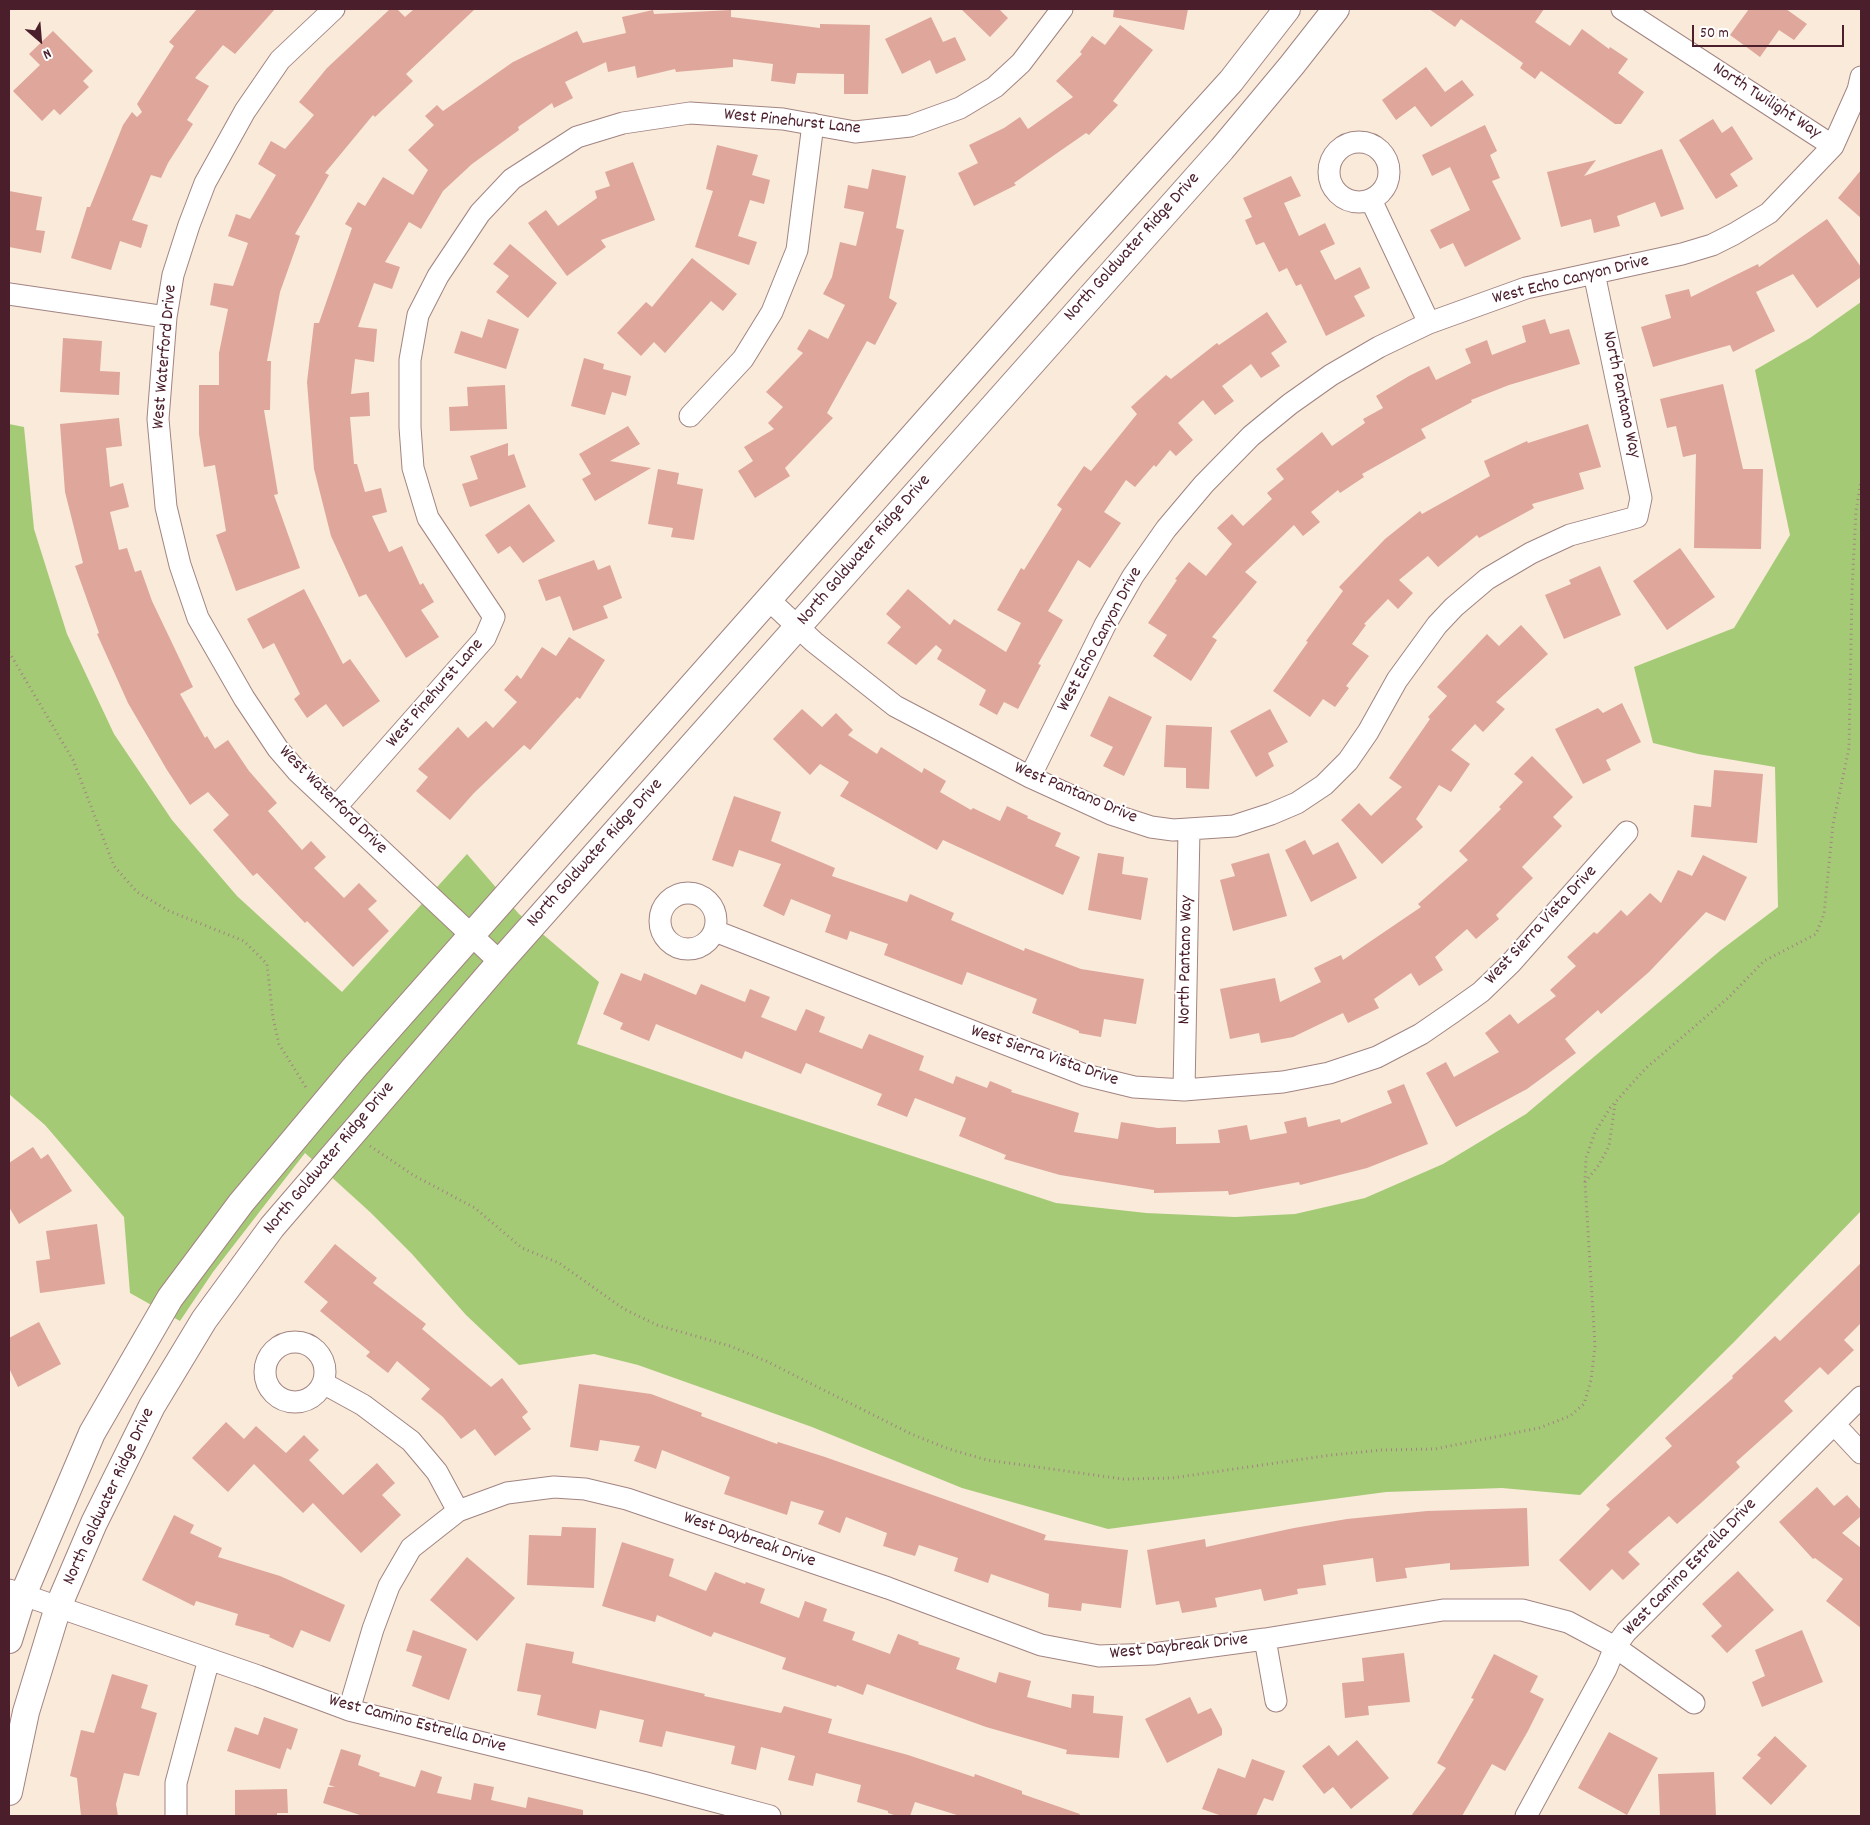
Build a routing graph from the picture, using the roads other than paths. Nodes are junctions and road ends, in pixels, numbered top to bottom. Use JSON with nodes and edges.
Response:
{"nodes":[{"id":1,"x":334,"y":9,"type":"edge"},
{"id":2,"x":1062,"y":9,"type":"edge"},
{"id":3,"x":1287,"y":9,"type":"edge"},
{"id":4,"x":1336,"y":9,"type":"edge"},
{"id":5,"x":1622,"y":9,"type":"edge"},
{"id":6,"x":1861,"y":77,"type":"edge"},
{"id":7,"x":814,"y":124,"type":"junction"},
{"id":8,"x":1833,"y":146,"type":"junction"},
{"id":9,"x":1371,"y":200,"type":"dead end"},
{"id":10,"x":1594,"y":273,"type":"junction"},
{"id":11,"x":9,"y":294,"type":"edge"},
{"id":12,"x":166,"y":318,"type":"junction"},
{"id":13,"x":1429,"y":323,"type":"junction"},
{"id":14,"x":690,"y":416,"type":"dead end"},
{"id":15,"x":1638,"y":517,"type":"joint"},
{"id":16,"x":769,"y":600,"type":"junction"},
{"id":17,"x":797,"y":627,"type":"junction"},
{"id":18,"x":1030,"y":777,"type":"junction"},
{"id":19,"x":336,"y":807,"type":"junction"},
{"id":20,"x":1189,"y":830,"type":"junction"},
{"id":21,"x":1627,"y":832,"type":"dead end"},
{"id":22,"x":715,"y":931,"type":"dead end"},
{"id":23,"x":472,"y":935,"type":"junction"},
{"id":24,"x":500,"y":962,"type":"junction"},
{"id":25,"x":1184,"y":1090,"type":"junction"},
{"id":26,"x":323,"y":1383,"type":"dead end"},
{"id":27,"x":1861,"y":1397,"type":"edge"},
{"id":28,"x":1834,"y":1424,"type":"junction"},
{"id":29,"x":1861,"y":1453,"type":"edge"},
{"id":30,"x":458,"y":1511,"type":"junction"},
{"id":31,"x":33,"y":1598,"type":"edge"},
{"id":32,"x":1265,"y":1639,"type":"junction"},
{"id":33,"x":9,"y":1640,"type":"edge"},
{"id":34,"x":1615,"y":1647,"type":"junction"},
{"id":35,"x":209,"y":1659,"type":"junction"},
{"id":36,"x":1276,"y":1701,"type":"dead end"},
{"id":37,"x":1694,"y":1703,"type":"dead end"},
{"id":38,"x":349,"y":1710,"type":"junction"},
{"id":39,"x":9,"y":1792,"type":"edge"},
{"id":40,"x":176,"y":1816,"type":"edge"},
{"id":41,"x":770,"y":1816,"type":"edge"},
{"id":42,"x":1526,"y":1816,"type":"edge"}],
"edges":[{"from":1,"to":12,"type":"street","name":"West Waterford Drive"},
{"from":2,"to":7,"type":"street","name":"West Pinehurst Lane"},
{"from":3,"to":16,"type":"street","name":"North Goldwater Ridge Drive"},
{"from":4,"to":17,"type":"street","name":"North Goldwater Ridge Drive"},
{"from":5,"to":8,"type":"street","name":"North Twilight Way"},
{"from":6,"to":8,"type":"street","name":"West Echo Canyon Drive"},
{"from":7,"to":14,"type":"street"},
{"from":7,"to":19,"type":"street","name":"West Pinehurst Lane"},
{"from":8,"to":10,"type":"street","name":"West Echo Canyon Drive"},
{"from":9,"to":13,"type":"street"},
{"from":10,"to":13,"type":"street","name":"West Echo Canyon Drive"},
{"from":10,"to":15,"type":"street","name":"North Pantano Way"},
{"from":11,"to":12,"type":"street"},
{"from":12,"to":19,"type":"street","name":"West Waterford Drive"},
{"from":13,"to":18,"type":"street","name":"West Echo Canyon Drive"},
{"from":15,"to":20,"type":"street","name":"West Pantano Drive"},
{"from":16,"to":17,"type":"street","name":"West Pantano Drive"},
{"from":16,"to":23,"type":"street","name":"North Goldwater Ridge Drive"},
{"from":17,"to":18,"type":"street","name":"West Pantano Drive"},
{"from":17,"to":24,"type":"street","name":"North Goldwater Ridge Drive"},
{"from":18,"to":20,"type":"street","name":"West Pantano Drive"},
{"from":19,"to":23,"type":"street","name":"West Waterford Drive"},
{"from":20,"to":25,"type":"street","name":"North Pantano Way"},
{"from":21,"to":25,"type":"street","name":"West Sierra Vista Drive"},
{"from":22,"to":25,"type":"street","name":"West Sierra Vista Drive"},
{"from":23,"to":24,"type":"street","name":"West Waterford Drive"},
{"from":23,"to":31,"type":"street","name":"North Goldwater Ridge Drive"},
{"from":24,"to":31,"type":"street","name":"North Goldwater Ridge Drive"},
{"from":26,"to":30,"type":"street"},
{"from":27,"to":28,"type":"street","name":"West Camino Estrella Drive"},
{"from":28,"to":29,"type":"street"},
{"from":28,"to":34,"type":"street","name":"West Camino Estrella Drive"},
{"from":30,"to":32,"type":"street","name":"West Daybreak Drive"},
{"from":30,"to":38,"type":"street","name":"West Daybreak Drive"},
{"from":31,"to":33,"type":"street","name":"North Goldwater Ridge Drive"},
{"from":31,"to":35,"type":"street","name":"West Camino Estrella Drive"},
{"from":31,"to":39,"type":"street","name":"North Goldwater Ridge Drive"},
{"from":32,"to":34,"type":"street","name":"West Daybreak Drive"},
{"from":32,"to":36,"type":"street","name":"West Daybreak Drive"},
{"from":34,"to":37,"type":"street","name":"West Daybreak Drive"},
{"from":34,"to":42,"type":"street","name":"West Camino Estrella Drive"},
{"from":35,"to":38,"type":"street","name":"West Camino Estrella Drive"},
{"from":35,"to":40,"type":"street"},
{"from":38,"to":41,"type":"street","name":"West Camino Estrella Drive"}]}
